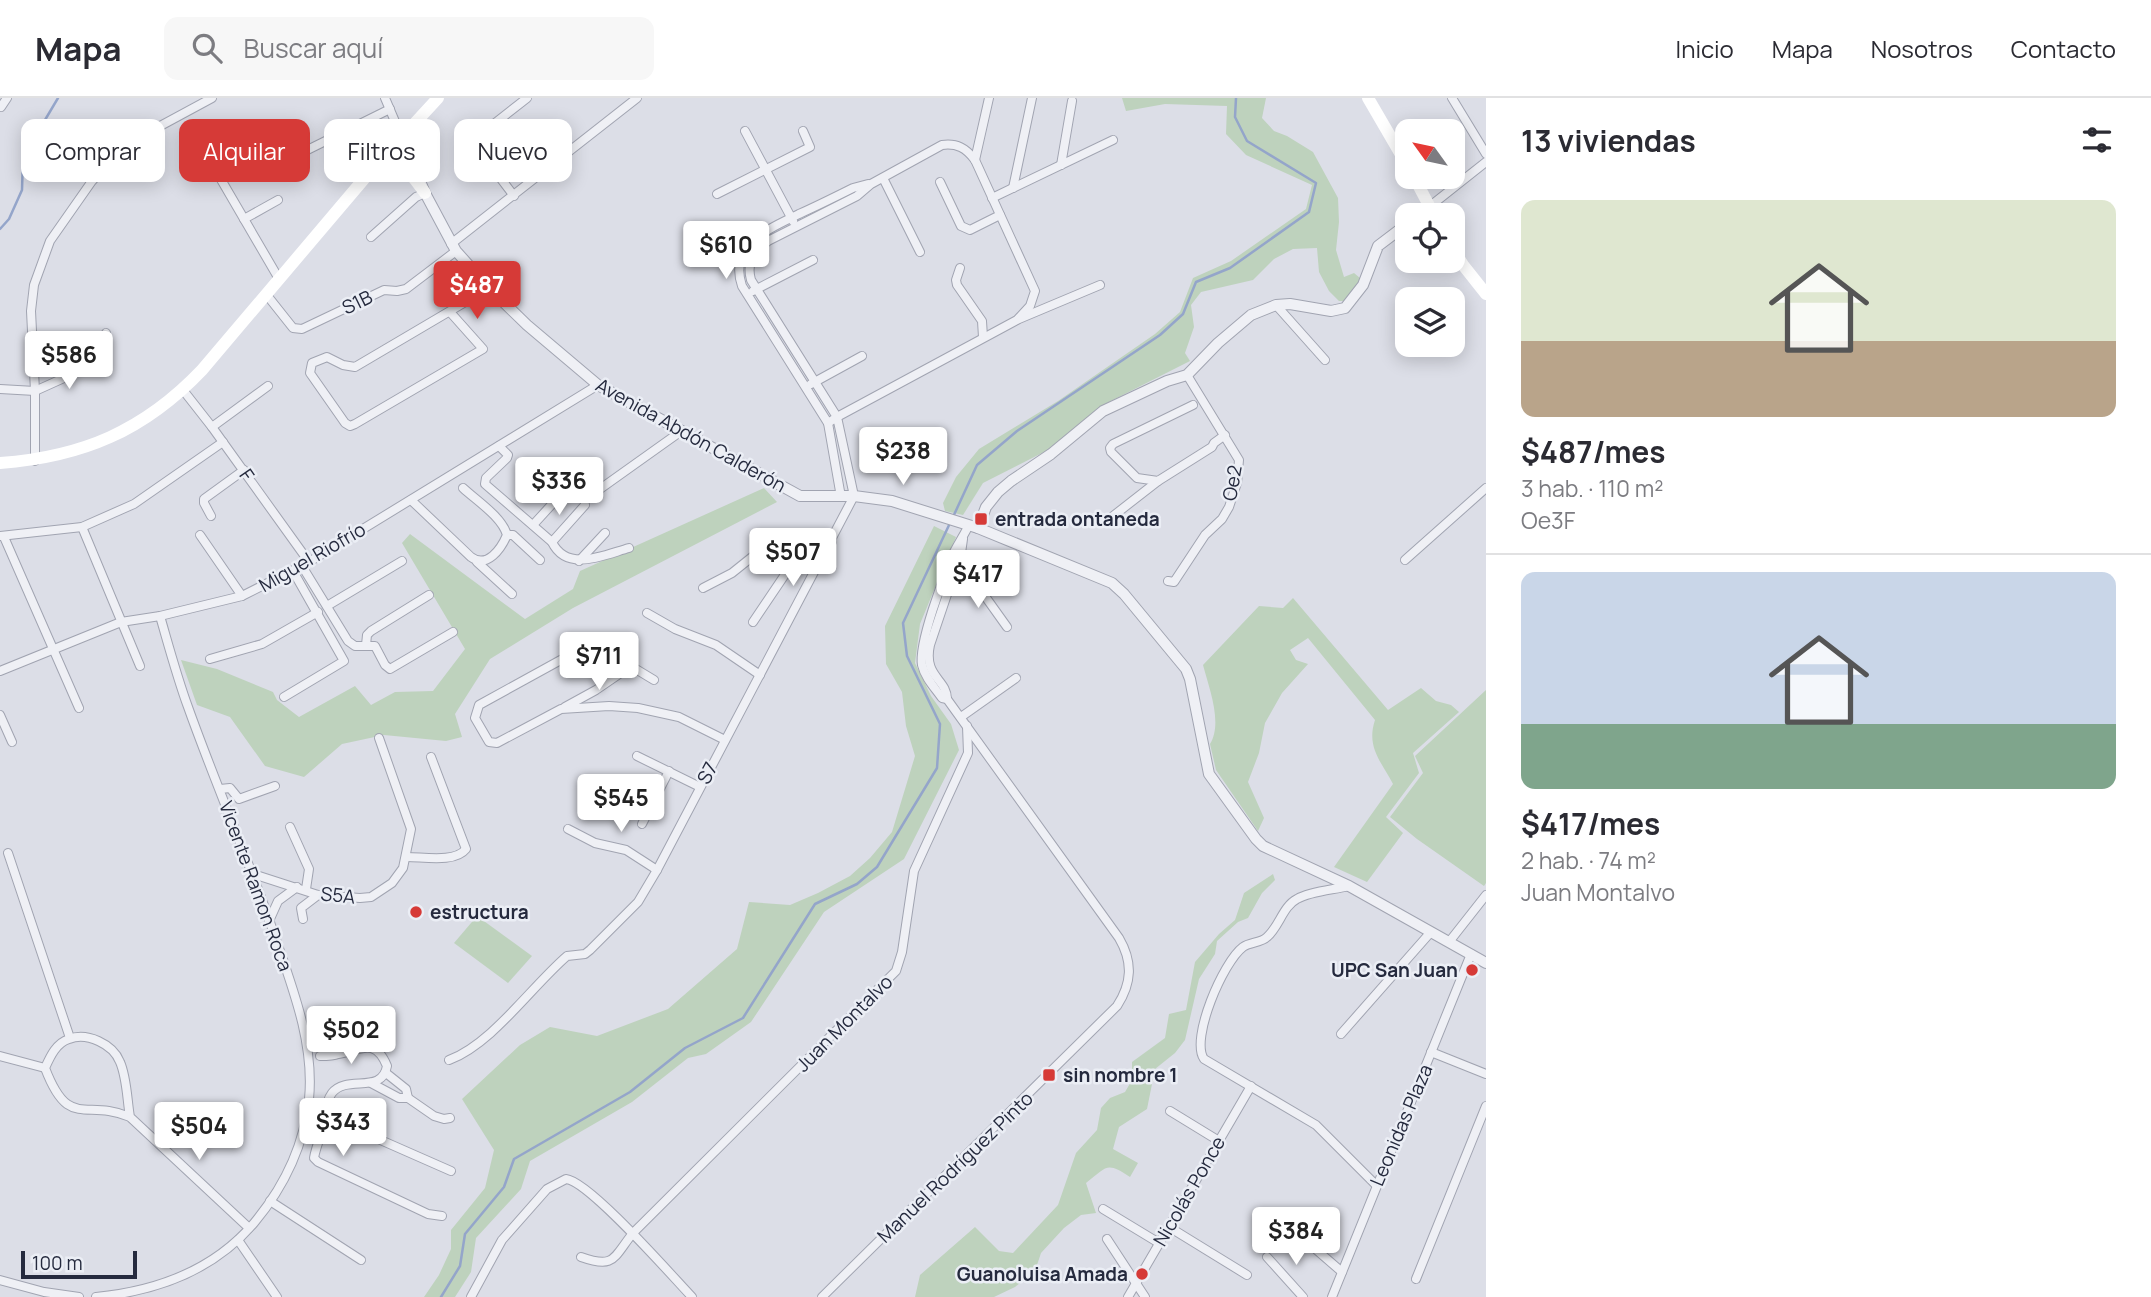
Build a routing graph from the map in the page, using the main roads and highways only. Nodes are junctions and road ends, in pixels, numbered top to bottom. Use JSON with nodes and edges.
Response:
{"nodes":[{"id":1,"x":438,"y":98,"type":"edge"},
{"id":2,"x":1368,"y":98,"type":"edge"},
{"id":3,"x":419,"y":119,"type":"edge"},
{"id":4,"x":1395,"y":144,"type":"edge"},
{"id":5,"x":361,"y":182,"type":"edge"},
{"id":6,"x":417,"y":182,"type":"edge"},
{"id":7,"x":425,"y":192,"type":"road end"},
{"id":8,"x":1465,"y":266,"type":"edge"},
{"id":9,"x":1485,"y":294,"type":"edge"},
{"id":10,"x":0,"y":463,"type":"edge"}],
"edges":[{"from":1,"to":3,"type":"main road"},
{"from":2,"to":4,"type":"main road"},
{"from":5,"to":10,"type":"main road"},
{"from":6,"to":7,"type":"main road"},
{"from":8,"to":9,"type":"main road"}]}
